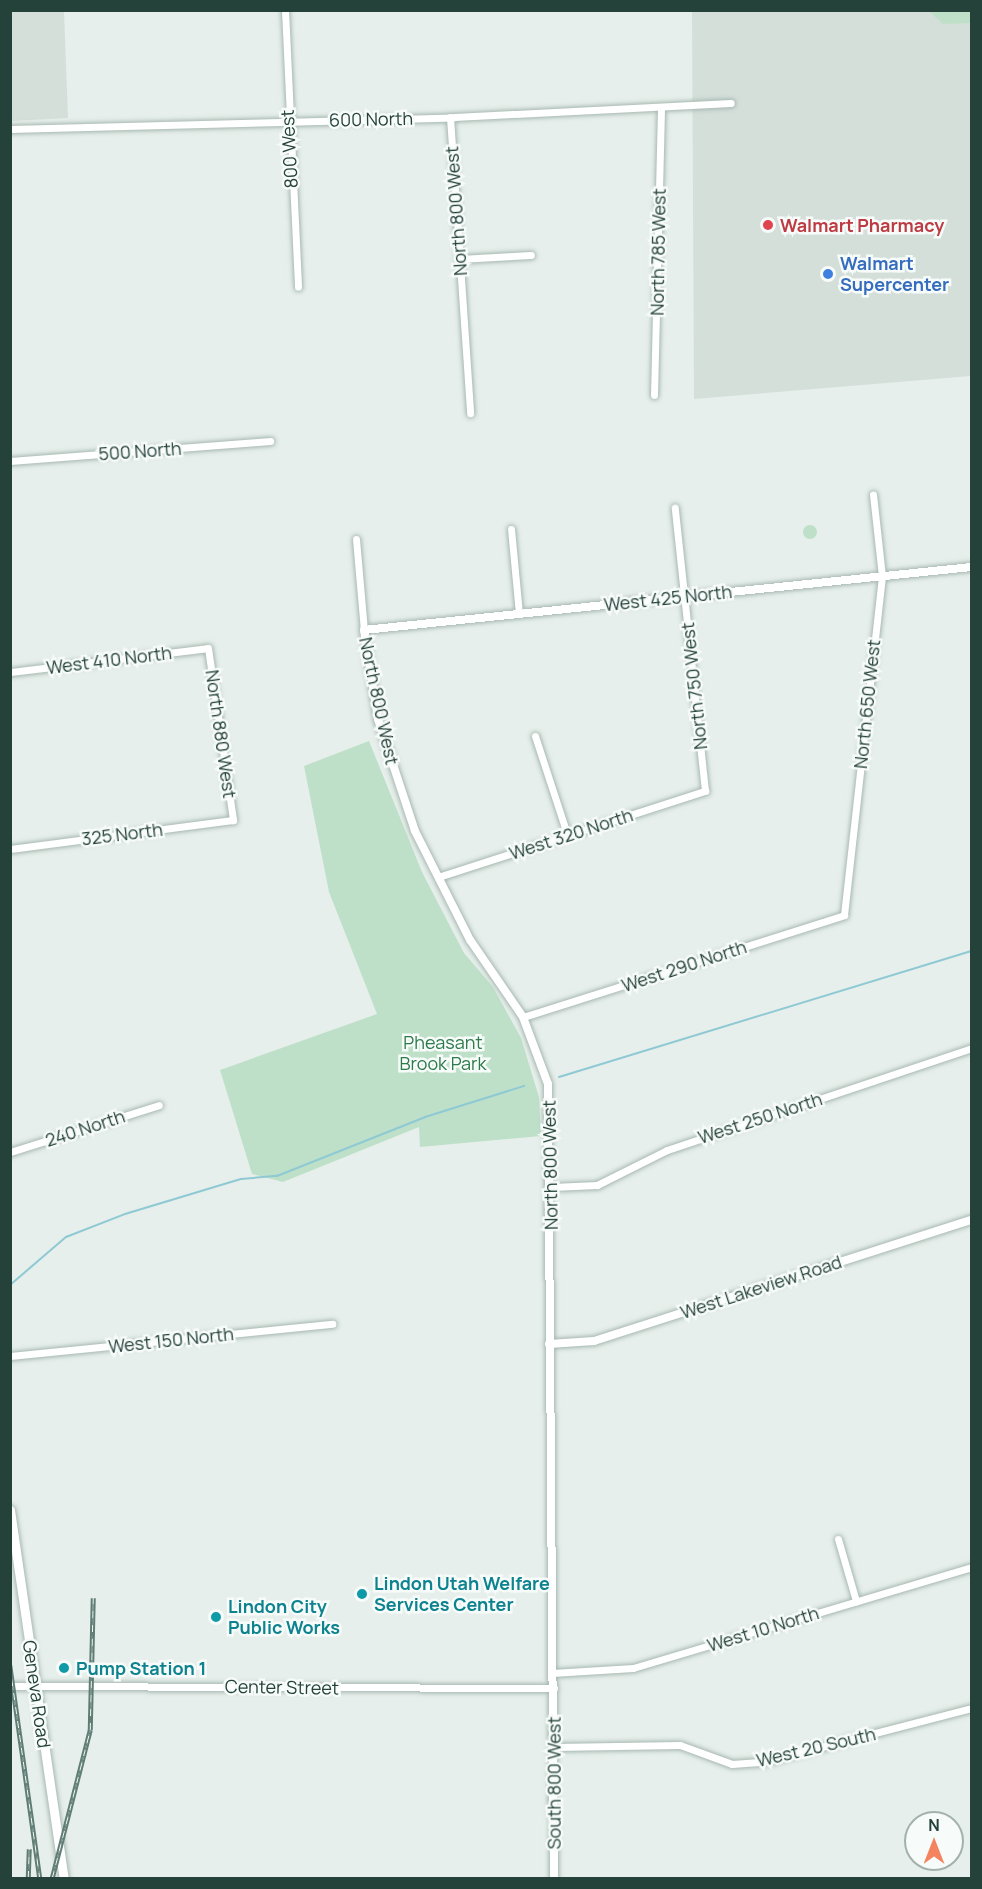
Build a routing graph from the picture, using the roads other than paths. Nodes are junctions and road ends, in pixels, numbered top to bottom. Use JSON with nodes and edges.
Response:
{"nodes":[{"id":1,"x":285,"y":10,"type":"edge"},
{"id":2,"x":731,"y":103,"type":"dead end"},
{"id":3,"x":661,"y":110,"type":"junction"},
{"id":4,"x":450,"y":117,"type":"junction"},
{"id":5,"x":287,"y":122,"type":"junction"},
{"id":6,"x":10,"y":129,"type":"edge"},
{"id":7,"x":531,"y":255,"type":"dead end"},
{"id":8,"x":459,"y":259,"type":"junction"},
{"id":9,"x":298,"y":287,"type":"dead end"},
{"id":10,"x":654,"y":395,"type":"dead end"},
{"id":11,"x":470,"y":413,"type":"dead end"},
{"id":12,"x":270,"y":441,"type":"dead end"},
{"id":13,"x":10,"y":461,"type":"edge"},
{"id":14,"x":873,"y":494,"type":"dead end"},
{"id":15,"x":675,"y":508,"type":"dead end"},
{"id":16,"x":511,"y":529,"type":"dead end"},
{"id":17,"x":356,"y":539,"type":"dead end"},
{"id":18,"x":972,"y":567,"type":"edge"},
{"id":19,"x":882,"y":576,"type":"junction"},
{"id":20,"x":684,"y":597,"type":"junction"},
{"id":21,"x":519,"y":614,"type":"junction"},
{"id":22,"x":363,"y":630,"type":"junction"},
{"id":23,"x":208,"y":648,"type":"joint"},
{"id":24,"x":10,"y":672,"type":"edge"},
{"id":25,"x":535,"y":736,"type":"dead end"},
{"id":26,"x":705,"y":791,"type":"joint"},
{"id":27,"x":233,"y":820,"type":"joint"},
{"id":28,"x":567,"y":834,"type":"junction"},
{"id":29,"x":10,"y":849,"type":"edge"},
{"id":30,"x":438,"y":877,"type":"junction"},
{"id":31,"x":844,"y":915,"type":"joint"},
{"id":32,"x":524,"y":1017,"type":"junction"},
{"id":33,"x":972,"y":1048,"type":"edge"},
{"id":34,"x":159,"y":1105,"type":"dead end"},
{"id":35,"x":10,"y":1152,"type":"edge"},
{"id":36,"x":552,"y":1186,"type":"junction"},
{"id":37,"x":972,"y":1220,"type":"edge"},
{"id":38,"x":332,"y":1324,"type":"dead end"},
{"id":39,"x":549,"y":1344,"type":"junction"},
{"id":40,"x":10,"y":1356,"type":"edge"},
{"id":41,"x":10,"y":1510,"type":"edge"},
{"id":42,"x":838,"y":1539,"type":"dead end"},
{"id":43,"x":972,"y":1567,"type":"edge"},
{"id":44,"x":856,"y":1601,"type":"junction"},
{"id":45,"x":552,"y":1673,"type":"junction"},
{"id":46,"x":10,"y":1686,"type":"edge"},
{"id":47,"x":36,"y":1686,"type":"junction"},
{"id":48,"x":554,"y":1688,"type":"junction"},
{"id":49,"x":972,"y":1708,"type":"edge"},
{"id":50,"x":554,"y":1747,"type":"junction"},
{"id":51,"x":64,"y":1878,"type":"edge"},
{"id":52,"x":554,"y":1878,"type":"edge"}],
"edges":[{"from":1,"to":5,"type":"street","name":"800 West"},
{"from":2,"to":3,"type":"street","name":"600 North"},
{"from":3,"to":4,"type":"street","name":"600 North"},
{"from":3,"to":10,"type":"street","name":"North 785 West"},
{"from":4,"to":5,"type":"street","name":"600 North"},
{"from":4,"to":8,"type":"street","name":"North 800 West"},
{"from":5,"to":6,"type":"street","name":"600 North"},
{"from":5,"to":9,"type":"street","name":"800 West"},
{"from":7,"to":8,"type":"street"},
{"from":8,"to":11,"type":"street","name":"North 800 West"},
{"from":12,"to":13,"type":"street","name":"500 North"},
{"from":14,"to":19,"type":"street","name":"North 650 West"},
{"from":15,"to":20,"type":"street","name":"North 750 West"},
{"from":16,"to":21,"type":"street"},
{"from":17,"to":22,"type":"street","name":"North 800 West"},
{"from":18,"to":19,"type":"street","name":"West 425 North"},
{"from":19,"to":20,"type":"street","name":"West 425 North"},
{"from":19,"to":31,"type":"street","name":"North 650 West"},
{"from":20,"to":21,"type":"street","name":"West 425 North"},
{"from":20,"to":26,"type":"street","name":"North 750 West"},
{"from":21,"to":22,"type":"street","name":"West 425 North"},
{"from":22,"to":30,"type":"street","name":"North 800 West"},
{"from":23,"to":24,"type":"street","name":"West 410 North"},
{"from":23,"to":27,"type":"street","name":"North 880 West"},
{"from":25,"to":28,"type":"street"},
{"from":26,"to":28,"type":"street","name":"West 320 North"},
{"from":27,"to":29,"type":"street","name":"325 North"},
{"from":28,"to":30,"type":"street","name":"West 320 North"},
{"from":30,"to":32,"type":"street","name":"North 800 West"},
{"from":31,"to":32,"type":"street","name":"West 290 North"},
{"from":32,"to":36,"type":"street","name":"North 800 West"},
{"from":33,"to":36,"type":"street","name":"West 250 North"},
{"from":34,"to":35,"type":"street","name":"240 North"},
{"from":36,"to":39,"type":"street","name":"North 800 West"},
{"from":37,"to":39,"type":"street","name":"West Lakeview Road"},
{"from":38,"to":40,"type":"street","name":"West 150 North"},
{"from":39,"to":45,"type":"street","name":"North 800 West"},
{"from":41,"to":47,"type":"main road","name":"Geneva Road"},
{"from":42,"to":44,"type":"street"},
{"from":43,"to":44,"type":"street","name":"West 10 North"},
{"from":44,"to":45,"type":"street","name":"West 10 North"},
{"from":45,"to":48,"type":"street","name":"North 800 West"},
{"from":46,"to":47,"type":"street","name":"Center Street"},
{"from":47,"to":48,"type":"street","name":"Center Street"},
{"from":47,"to":51,"type":"main road","name":"Geneva Road"},
{"from":48,"to":50,"type":"street","name":"South 800 West"},
{"from":49,"to":50,"type":"street","name":"West 20 South"},
{"from":50,"to":52,"type":"street","name":"South 800 West"}]}
